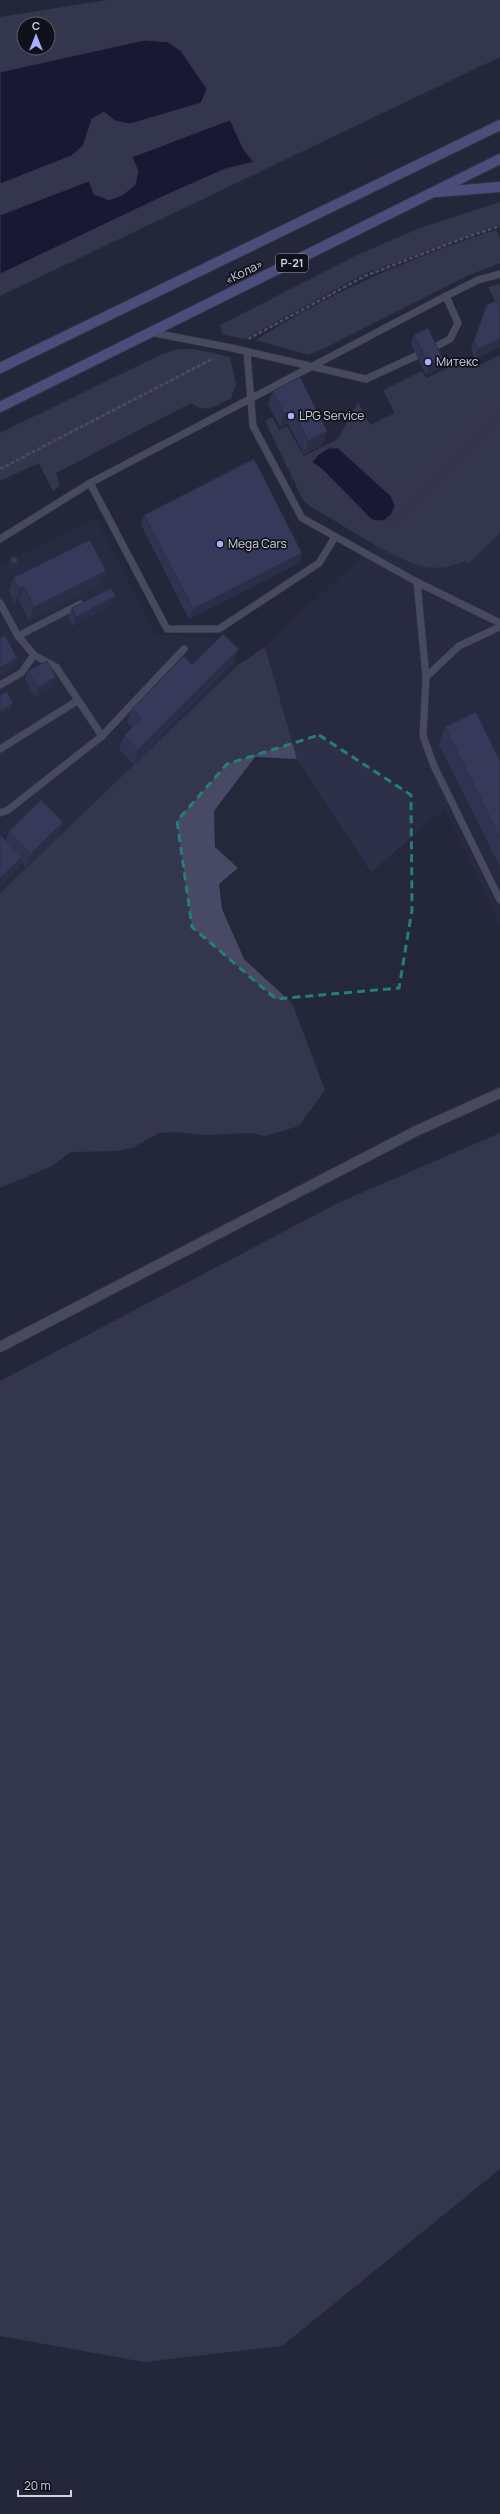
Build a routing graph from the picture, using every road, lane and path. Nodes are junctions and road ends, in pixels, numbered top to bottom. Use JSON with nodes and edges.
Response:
{"nodes":[{"id":1,"x":500,"y":125,"type":"edge"},
{"id":2,"x":500,"y":159,"type":"edge"},
{"id":3,"x":500,"y":187,"type":"edge"},
{"id":4,"x":431,"y":193,"type":"junction"},
{"id":5,"x":500,"y":227,"type":"edge"},
{"id":6,"x":500,"y":274,"type":"edge"},
{"id":7,"x":446,"y":296,"type":"junction"},
{"id":8,"x":154,"y":333,"type":"junction"},
{"id":9,"x":232,"y":348,"type":"junction"},
{"id":10,"x":430,"y":349,"type":"edge"},
{"id":11,"x":247,"y":352,"type":"junction"},
{"id":12,"x":416,"y":356,"type":"dead end"},
{"id":13,"x":315,"y":366,"type":"junction"},
{"id":14,"x":0,"y":368,"type":"edge"},
{"id":15,"x":250,"y":400,"type":"junction"},
{"id":16,"x":0,"y":407,"type":"edge"},
{"id":17,"x":0,"y":469,"type":"edge"},
{"id":18,"x":90,"y":483,"type":"junction"},
{"id":19,"x":335,"y":537,"type":"junction"},
{"id":20,"x":0,"y":539,"type":"edge"},
{"id":21,"x":417,"y":582,"type":"junction"},
{"id":22,"x":88,"y":600,"type":"edge"},
{"id":23,"x":0,"y":602,"type":"edge"},
{"id":24,"x":500,"y":623,"type":"edge"},
{"id":25,"x":500,"y":627,"type":"edge"},
{"id":26,"x":18,"y":636,"type":"junction"},
{"id":27,"x":184,"y":649,"type":"dead end"},
{"id":28,"x":34,"y":655,"type":"junction"},
{"id":29,"x":426,"y":677,"type":"junction"},
{"id":30,"x":0,"y":685,"type":"edge"},
{"id":31,"x":77,"y":701,"type":"junction"},
{"id":32,"x":102,"y":736,"type":"junction"},
{"id":33,"x":0,"y":749,"type":"edge"},
{"id":34,"x":0,"y":813,"type":"edge"},
{"id":35,"x":500,"y":900,"type":"edge"},
{"id":36,"x":500,"y":1093,"type":"edge"},
{"id":37,"x":0,"y":1347,"type":"edge"}],
"edges":[{"from":1,"to":14,"type":"main road","name":"«Кола»","number":"Р-21"},
{"from":2,"to":4,"type":"main road","name":"«Кола»","number":"Р-21"},
{"from":3,"to":4,"type":"main road"},
{"from":4,"to":8,"type":"main road","name":"«Кола»","number":"Р-21"},
{"from":5,"to":9,"type":"path"},
{"from":6,"to":7,"type":"lane"},
{"from":7,"to":10,"type":"lane"},
{"from":7,"to":13,"type":"lane"},
{"from":8,"to":9,"type":"lane"},
{"from":8,"to":16,"type":"main road","name":"«Кола»","number":"Р-21"},
{"from":9,"to":11,"type":"lane"},
{"from":9,"to":17,"type":"path"},
{"from":11,"to":13,"type":"lane"},
{"from":11,"to":15,"type":"lane"},
{"from":12,"to":13,"type":"lane"},
{"from":13,"to":15,"type":"lane"},
{"from":15,"to":18,"type":"lane"},
{"from":15,"to":19,"type":"lane"},
{"from":18,"to":19,"type":"lane"},
{"from":18,"to":20,"type":"lane"},
{"from":19,"to":21,"type":"lane"},
{"from":21,"to":24,"type":"lane"},
{"from":21,"to":29,"type":"lane"},
{"from":22,"to":26,"type":"lane"},
{"from":23,"to":26,"type":"lane"},
{"from":25,"to":29,"type":"lane"},
{"from":26,"to":28,"type":"lane"},
{"from":27,"to":32,"type":"lane"},
{"from":28,"to":30,"type":"lane"},
{"from":28,"to":31,"type":"lane"},
{"from":29,"to":35,"type":"lane"},
{"from":31,"to":32,"type":"lane"},
{"from":31,"to":33,"type":"lane"},
{"from":32,"to":34,"type":"lane"},
{"from":36,"to":37,"type":"street"}]}
